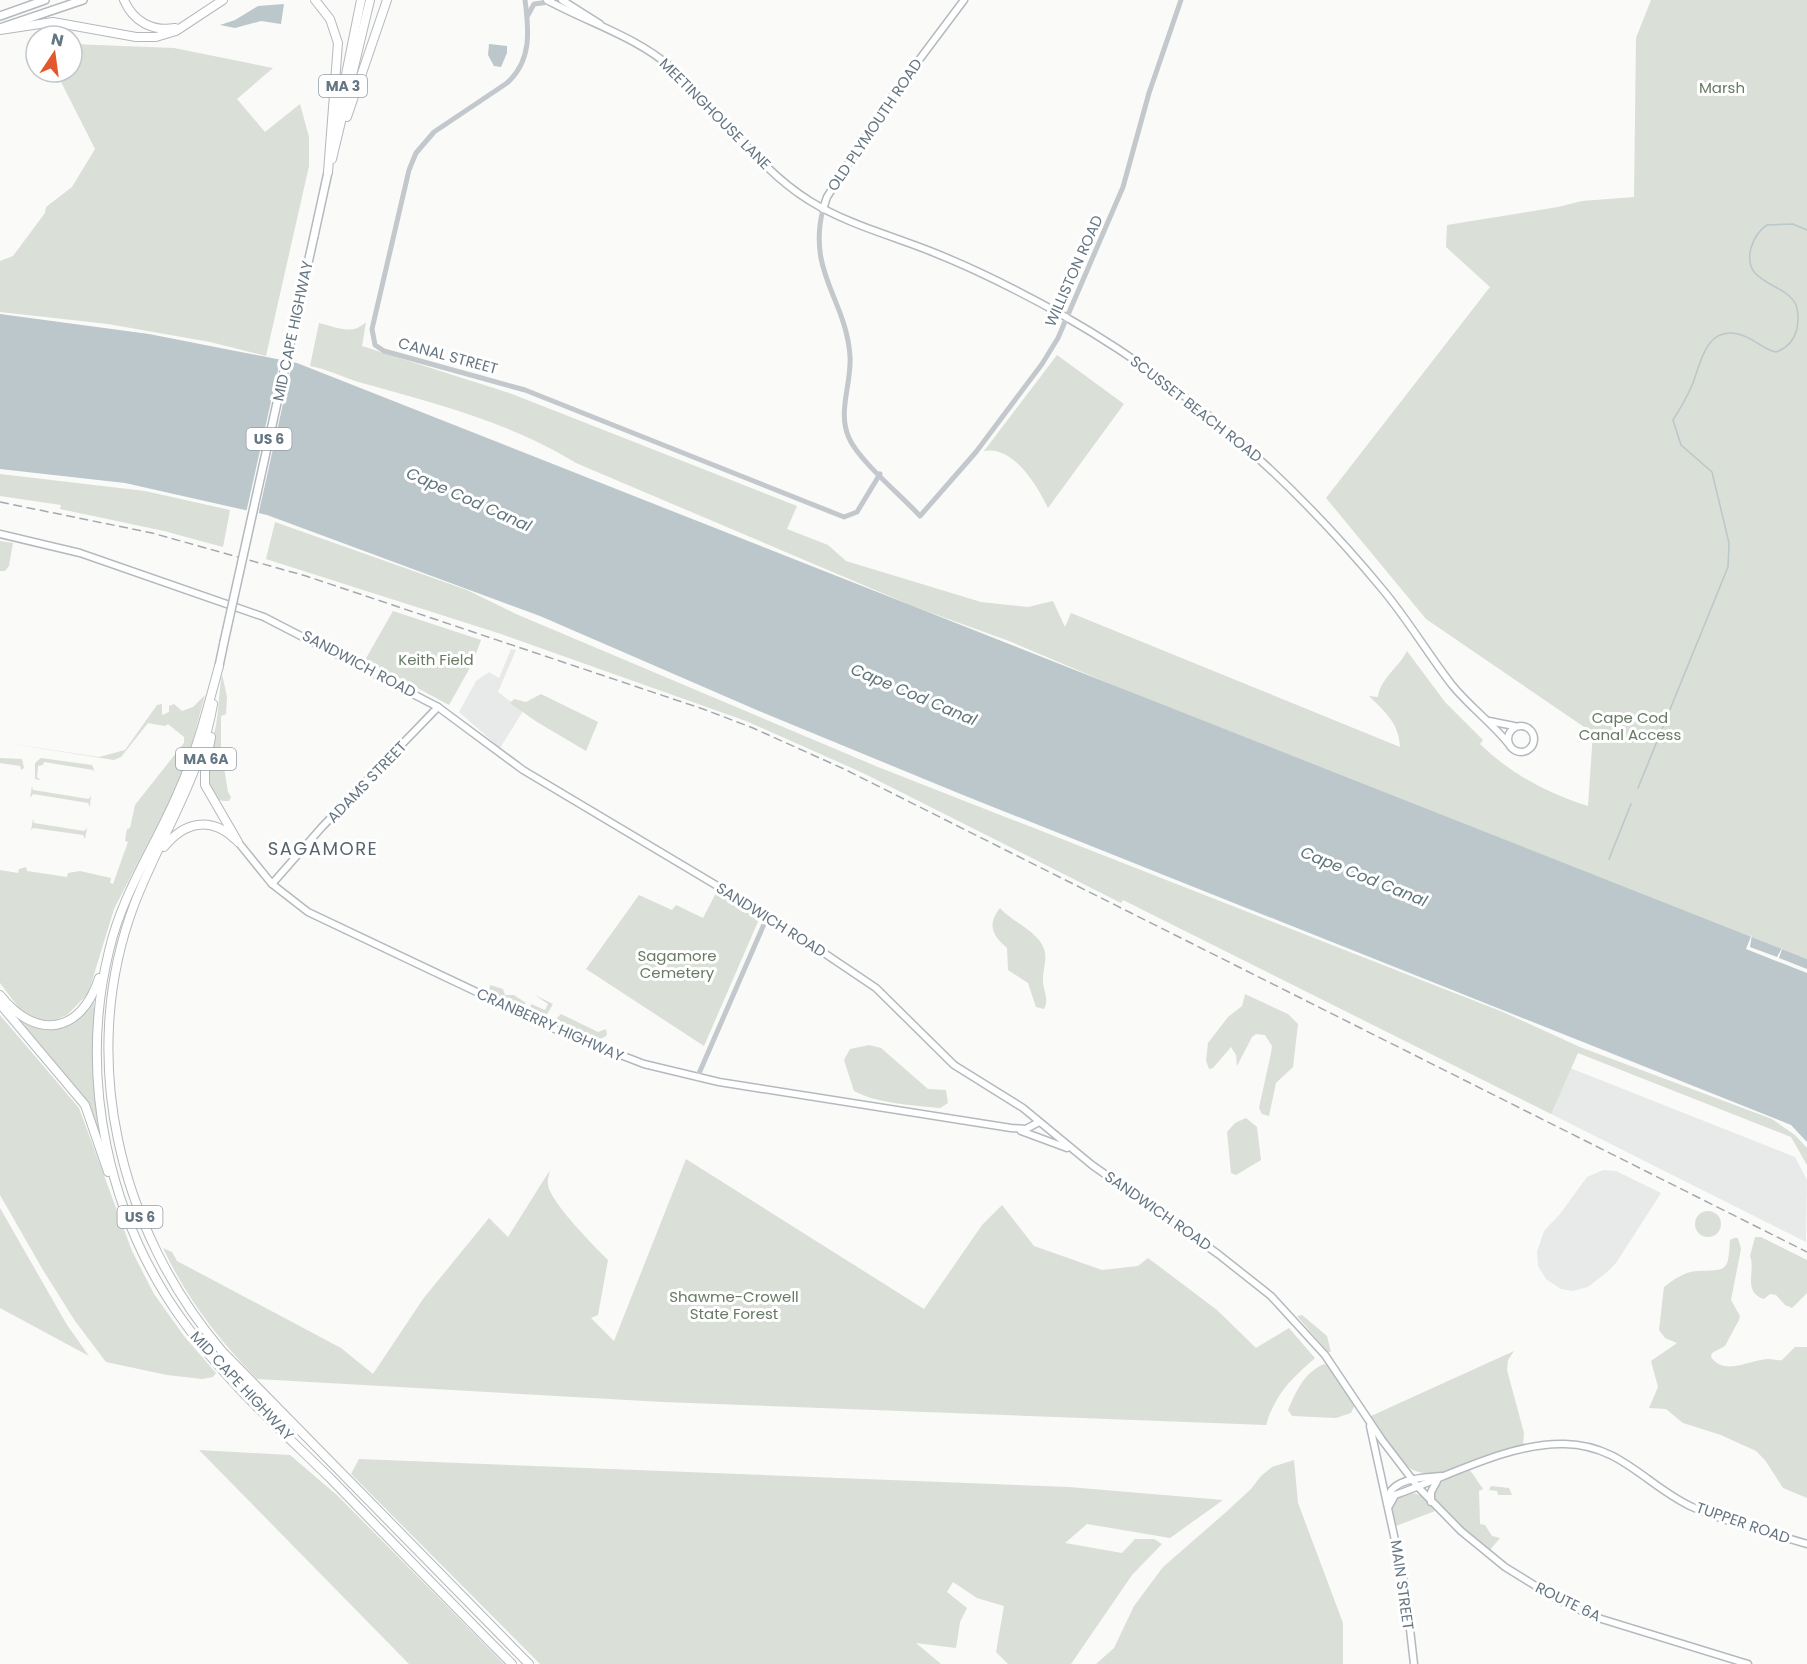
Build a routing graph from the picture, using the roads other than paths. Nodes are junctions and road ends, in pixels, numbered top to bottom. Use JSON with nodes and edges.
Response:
{"nodes":[{"id":1,"x":45,"y":0,"type":"edge"},
{"id":2,"x":83,"y":0,"type":"edge"},
{"id":3,"x":124,"y":0,"type":"edge"},
{"id":4,"x":223,"y":0,"type":"edge"},
{"id":5,"x":315,"y":0,"type":"edge"},
{"id":6,"x":362,"y":0,"type":"edge"},
{"id":7,"x":370,"y":0,"type":"edge"},
{"id":8,"x":387,"y":0,"type":"edge"},
{"id":9,"x":525,"y":0,"type":"edge"},
{"id":10,"x":562,"y":0,"type":"edge"},
{"id":11,"x":964,"y":0,"type":"edge"},
{"id":12,"x":1181,"y":0,"type":"edge"},
{"id":13,"x":548,"y":1,"type":"edge"},
{"id":14,"x":0,"y":16,"type":"edge"},
{"id":15,"x":527,"y":16,"type":"junction"},
{"id":16,"x":187,"y":24,"type":"junction"},
{"id":17,"x":603,"y":26,"type":"junction"},
{"id":18,"x":0,"y":28,"type":"edge"},
{"id":19,"x":338,"y":141,"type":"junction"},
{"id":20,"x":328,"y":172,"type":"junction"},
{"id":21,"x":823,"y":209,"type":"junction"},
{"id":22,"x":1067,"y":318,"type":"junction"},
{"id":23,"x":880,"y":474,"type":"junction"},
{"id":24,"x":920,"y":516,"type":"joint"},
{"id":25,"x":0,"y":534,"type":"edge"},
{"id":26,"x":219,"y":666,"type":"junction"},
{"id":27,"x":438,"y":707,"type":"junction"},
{"id":28,"x":1486,"y":719,"type":"junction"},
{"id":29,"x":1515,"y":726,"type":"junction"},
{"id":30,"x":1508,"y":743,"type":"junction"},
{"id":31,"x":238,"y":842,"type":"junction"},
{"id":32,"x":155,"y":857,"type":"junction"},
{"id":33,"x":272,"y":884,"type":"junction"},
{"id":34,"x":768,"y":915,"type":"junction"},
{"id":35,"x":109,"y":948,"type":"junction"},
{"id":36,"x":0,"y":995,"type":"edge"},
{"id":37,"x":0,"y":1004,"type":"edge"},
{"id":38,"x":697,"y":1078,"type":"junction"},
{"id":39,"x":1040,"y":1122,"type":"junction"},
{"id":40,"x":1011,"y":1128,"type":"junction"},
{"id":41,"x":1076,"y":1152,"type":"junction"},
{"id":42,"x":129,"y":1222,"type":"junction"},
{"id":43,"x":1368,"y":1419,"type":"junction"},
{"id":44,"x":1448,"y":1475,"type":"junction"},
{"id":45,"x":1412,"y":1479,"type":"junction"},
{"id":46,"x":1438,"y":1480,"type":"junction"},
{"id":47,"x":1418,"y":1487,"type":"junction"},
{"id":48,"x":1432,"y":1502,"type":"junction"},
{"id":49,"x":1388,"y":1503,"type":"junction"},
{"id":50,"x":1807,"y":1544,"type":"edge"},
{"id":51,"x":512,"y":1664,"type":"edge"},
{"id":52,"x":529,"y":1664,"type":"edge"},
{"id":53,"x":1414,"y":1664,"type":"edge"},
{"id":54,"x":1748,"y":1664,"type":"edge"}],
"edges":[{"from":1,"to":14,"type":"highway"},
{"from":2,"to":18,"type":"highway"},
{"from":3,"to":16,"type":"highway"},
{"from":4,"to":16,"type":"highway"},
{"from":5,"to":20,"type":"highway","number":"US 6"},
{"from":6,"to":20,"type":"highway","number":"MA 3"},
{"from":7,"to":19,"type":"highway","number":"US 6"},
{"from":8,"to":19,"type":"highway"},
{"from":9,"to":15,"type":"street","name":"CANAL STREET"},
{"from":10,"to":17,"type":"main road","name":"MEETINGHOUSE LANE"},
{"from":11,"to":21,"type":"main road","name":"OLD PLYMOUTH ROAD"},
{"from":12,"to":22,"type":"street","name":"WILLISTON ROAD"},
{"from":13,"to":15,"type":"street"},
{"from":13,"to":17,"type":"main road","name":"MEETINGHOUSE LANE"},
{"from":15,"to":23,"type":"street","name":"CANAL STREET"},
{"from":16,"to":18,"type":"highway"},
{"from":17,"to":21,"type":"main road","name":"MEETINGHOUSE LANE"},
{"from":19,"to":20,"type":"highway","number":"US 6"},
{"from":20,"to":26,"type":"highway","name":"MID CAPE HIGHWAY","number":"US 6","bridge":true},
{"from":21,"to":22,"type":"main road","name":"SCUSSET BEACH ROAD"},
{"from":21,"to":23,"type":"street","name":"OLD PLYMOUTH ROAD"},
{"from":22,"to":24,"type":"street","name":"WILLISTON ROAD"},
{"from":22,"to":28,"type":"main road","name":"SCUSSET BEACH ROAD"},
{"from":23,"to":24,"type":"street","name":"OLD PLYMOUTH ROAD"},
{"from":25,"to":27,"type":"main road","name":"SANDWICH ROAD"},
{"from":26,"to":31,"type":"highway","number":"MA 6A"},
{"from":26,"to":32,"type":"highway","name":"MID CAPE HIGHWAY","number":"US 6"},
{"from":26,"to":35,"type":"highway","name":"MID CAPE HIGHWAY","number":"US 6"},
{"from":27,"to":33,"type":"main road","name":"ADAMS STREET"},
{"from":27,"to":34,"type":"main road","name":"SANDWICH ROAD"},
{"from":28,"to":29,"type":"main road"},
{"from":28,"to":30,"type":"main road","name":"SCUSSET BEACH ROAD"},
{"from":29,"to":30,"type":"main road"},
{"from":29,"to":30,"type":"main road"},
{"from":31,"to":32,"type":"highway"},
{"from":31,"to":33,"type":"main road","name":"CRANBERRY HIGHWAY","number":"MA 6A"},
{"from":32,"to":52,"type":"highway","name":"MID CAPE HIGHWAY","number":"US 6"},
{"from":33,"to":38,"type":"main road","name":"CRANBERRY HIGHWAY","number":"MA 6A"},
{"from":34,"to":38,"type":"street"},
{"from":34,"to":39,"type":"main road","name":"SANDWICH ROAD"},
{"from":35,"to":36,"type":"highway"},
{"from":35,"to":42,"type":"highway","name":"MID CAPE HIGHWAY","number":"US 6"},
{"from":37,"to":42,"type":"highway"},
{"from":38,"to":40,"type":"main road","name":"CRANBERRY HIGHWAY","number":"MA 6A"},
{"from":39,"to":40,"type":"main road","name":"CRANBERRY HIGHWAY","number":"MA 6A"},
{"from":39,"to":41,"type":"main road","name":"SANDWICH ROAD"},
{"from":40,"to":41,"type":"main road","name":"CRANBERRY HIGHWAY"},
{"from":41,"to":43,"type":"main road","name":"SANDWICH ROAD"},
{"from":42,"to":51,"type":"highway","name":"MID CAPE HIGHWAY","number":"US 6"},
{"from":43,"to":45,"type":"main road","name":"SANDWICH ROAD"},
{"from":43,"to":49,"type":"main road","name":"MAIN STREET"},
{"from":44,"to":45,"type":"main road","name":"TUPPER ROAD"},
{"from":44,"to":46,"type":"main road","name":"TUPPER ROAD"},
{"from":44,"to":50,"type":"main road","name":"TUPPER ROAD"},
{"from":45,"to":47,"type":"main road","name":"SANDWICH ROAD"},
{"from":45,"to":49,"type":"main road"},
{"from":46,"to":47,"type":"main road","name":"TUPPER ROAD"},
{"from":46,"to":48,"type":"main road"},
{"from":47,"to":48,"type":"main road","name":"ROUTE 6A"},
{"from":47,"to":49,"type":"main road"},
{"from":48,"to":54,"type":"main road","name":"ROUTE 6A"},
{"from":49,"to":53,"type":"main road","name":"MAIN STREET"}]}
